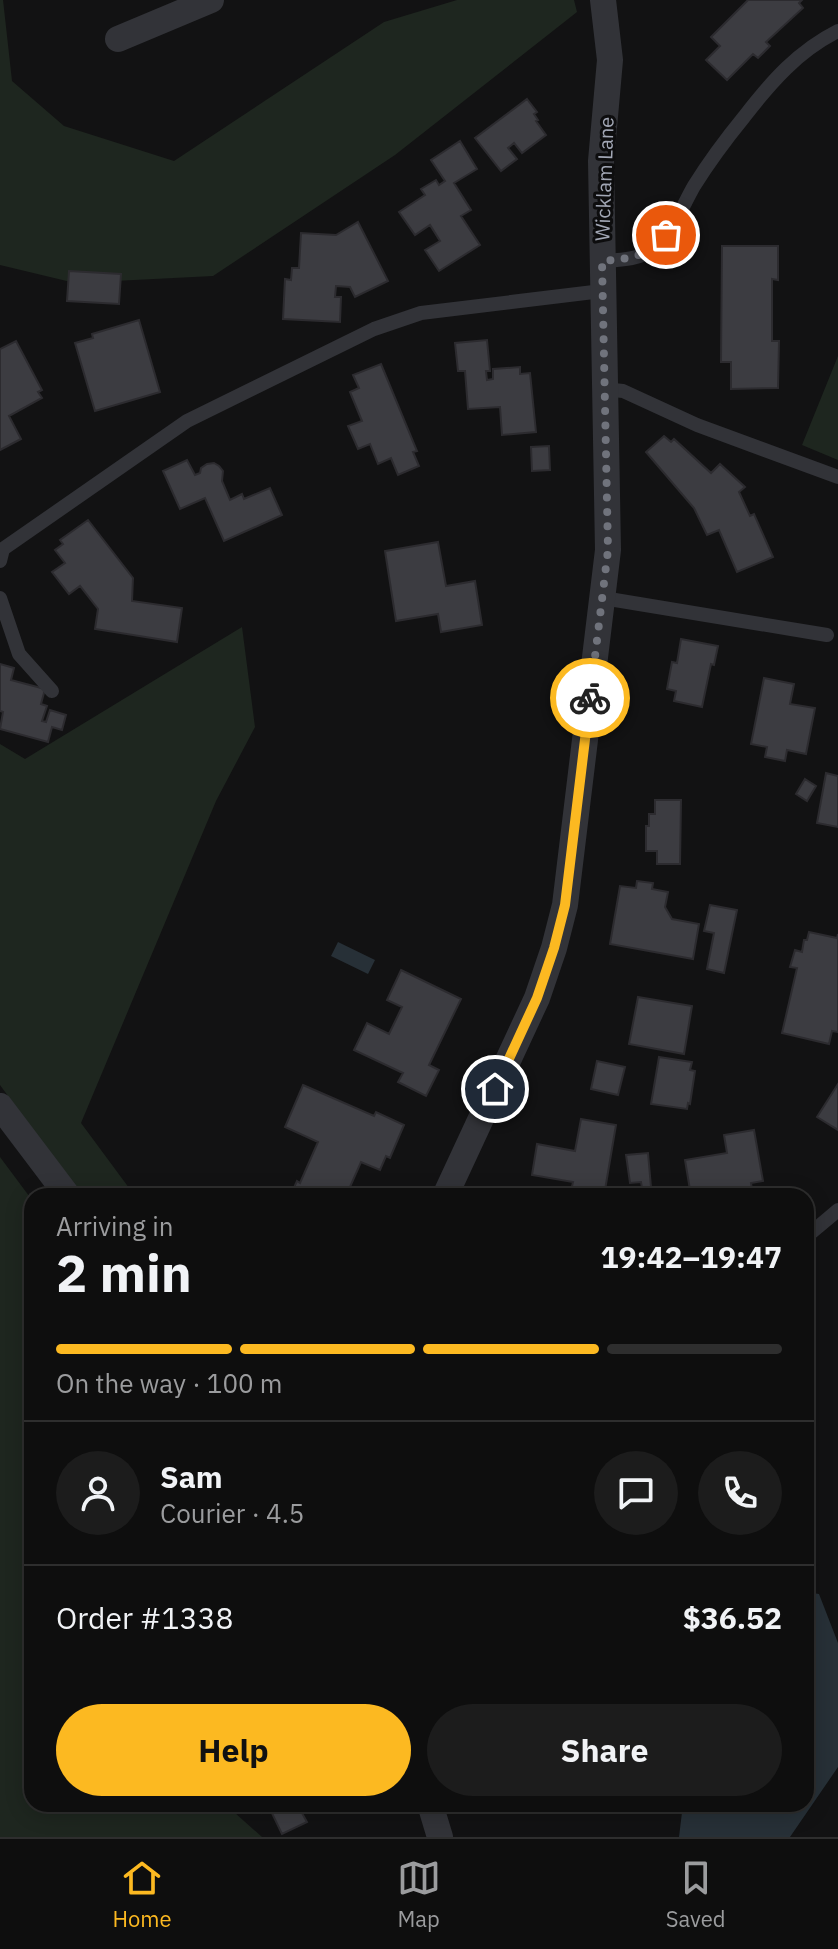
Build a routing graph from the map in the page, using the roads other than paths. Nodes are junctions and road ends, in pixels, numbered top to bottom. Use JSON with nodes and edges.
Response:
{"nodes":[{"id":1,"x":211,"y":0,"type":"edge"},
{"id":2,"x":603,"y":0,"type":"edge"},
{"id":3,"x":838,"y":31,"type":"edge"},
{"id":4,"x":118,"y":39,"type":"dead end"},
{"id":5,"x":602,"y":261,"type":"junction"},
{"id":6,"x":602,"y":291,"type":"junction"},
{"id":7,"x":604,"y":389,"type":"junction"},
{"id":8,"x":838,"y":477,"type":"edge"},
{"id":9,"x":0,"y":561,"type":"edge"},
{"id":10,"x":0,"y":598,"type":"edge"},
{"id":11,"x":603,"y":598,"type":"junction"},
{"id":12,"x":827,"y":635,"type":"dead end"},
{"id":13,"x":52,"y":691,"type":"dead end"},
{"id":14,"x":0,"y":1106,"type":"edge"},
{"id":15,"x":62,"y":1188,"type":"edge"},
{"id":16,"x":449,"y":1188,"type":"edge"},
{"id":17,"x":838,"y":1210,"type":"edge"},
{"id":18,"x":814,"y":1230,"type":"edge"},
{"id":19,"x":432,"y":1812,"type":"edge"},
{"id":20,"x":440,"y":1837,"type":"edge"}],
"edges":[{"from":1,"to":4,"type":"street"},
{"from":2,"to":5,"type":"street","name":"Wicklam Lane"},
{"from":3,"to":5,"type":"lane"},
{"from":5,"to":6,"type":"street","name":"Wicklam Lane"},
{"from":6,"to":7,"type":"street","name":"Wicklam Lane"},
{"from":6,"to":9,"type":"lane"},
{"from":7,"to":8,"type":"lane"},
{"from":7,"to":11,"type":"street","name":"Wicklam Lane"},
{"from":10,"to":13,"type":"lane"},
{"from":11,"to":12,"type":"lane"},
{"from":11,"to":16,"type":"street","name":"Wicklam Lane"},
{"from":14,"to":15,"type":"street"},
{"from":17,"to":18,"type":"lane"},
{"from":19,"to":20,"type":"street"}]}
